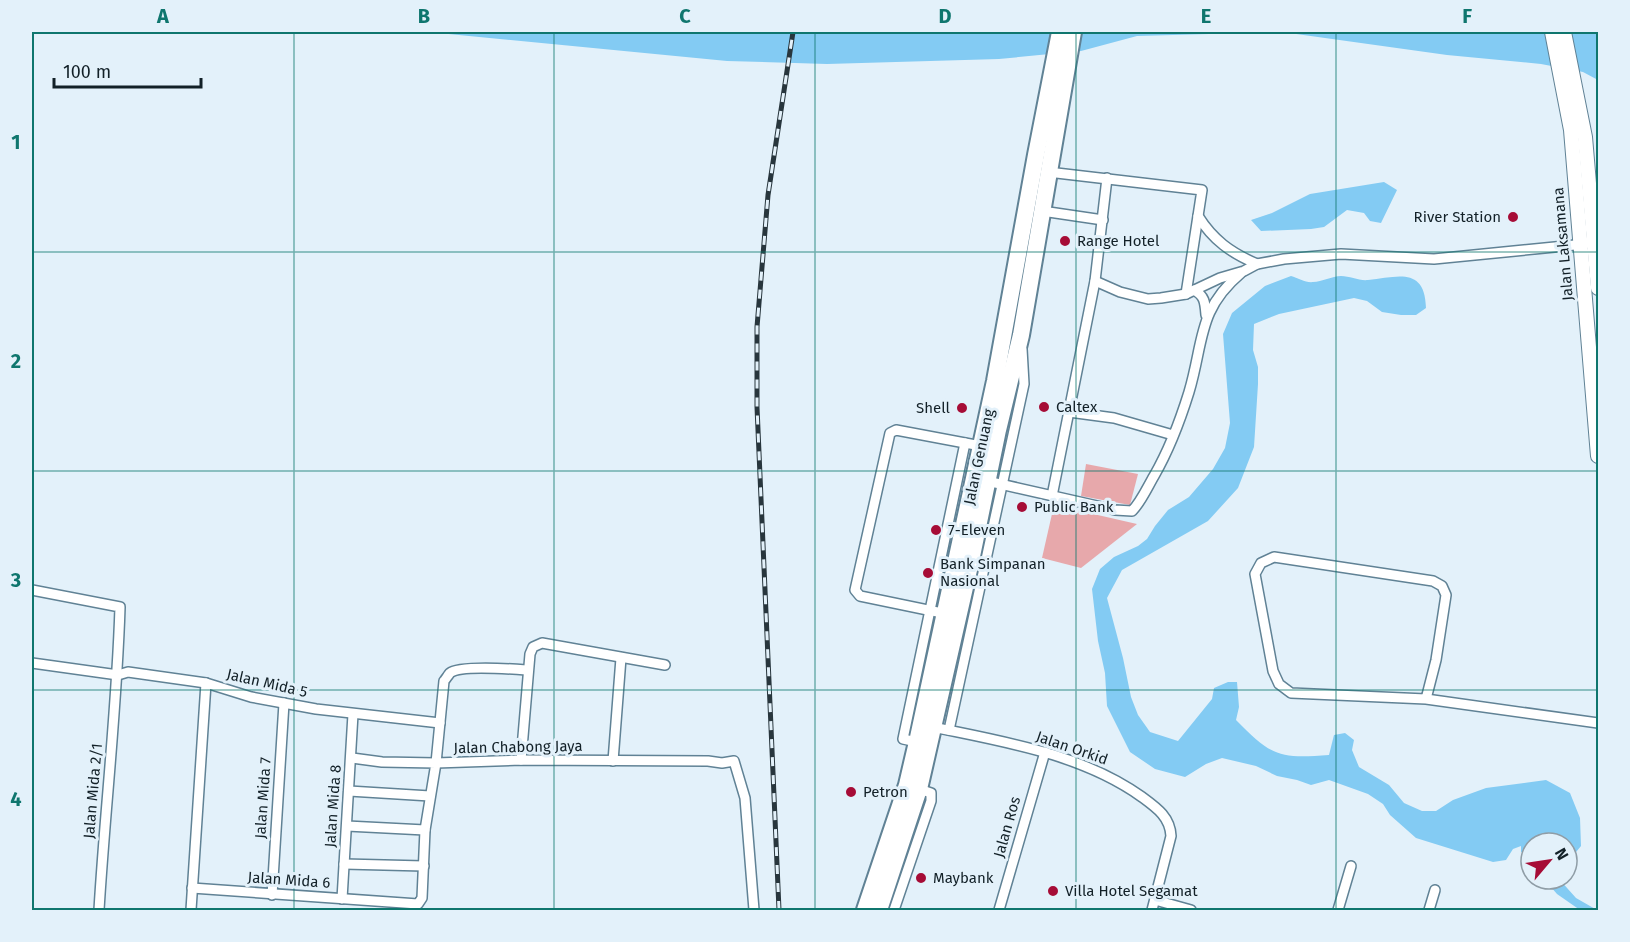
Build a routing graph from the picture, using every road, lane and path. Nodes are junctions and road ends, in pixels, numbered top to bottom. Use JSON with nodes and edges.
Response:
{"nodes":[{"id":1,"x":1060,"y":32,"type":"edge"},
{"id":2,"x":1072,"y":32,"type":"edge"},
{"id":3,"x":1552,"y":32,"type":"edge"},
{"id":4,"x":1564,"y":32,"type":"edge"},
{"id":5,"x":1056,"y":87,"type":"junction"},
{"id":6,"x":1574,"y":108,"type":"junction"},
{"id":7,"x":1048,"y":172,"type":"junction"},
{"id":8,"x":1107,"y":178,"type":"junction"},
{"id":9,"x":1042,"y":211,"type":"junction"},
{"id":10,"x":1198,"y":216,"type":"junction"},
{"id":11,"x":1103,"y":220,"type":"junction"},
{"id":12,"x":1589,"y":220,"type":"edge"},
{"id":13,"x":1597,"y":242,"type":"edge"},
{"id":14,"x":1580,"y":244,"type":"junction"},
{"id":15,"x":1257,"y":264,"type":"junction"},
{"id":16,"x":1033,"y":268,"type":"junction"},
{"id":17,"x":1244,"y":271,"type":"junction"},
{"id":18,"x":1015,"y":277,"type":"junction"},
{"id":19,"x":1095,"y":281,"type":"junction"},
{"id":20,"x":1599,"y":288,"type":"edge"},
{"id":21,"x":1190,"y":292,"type":"junction"},
{"id":22,"x":1017,"y":313,"type":"junction"},
{"id":23,"x":1206,"y":317,"type":"junction"},
{"id":24,"x":1070,"y":412,"type":"junction"},
{"id":25,"x":1173,"y":435,"type":"junction"},
{"id":26,"x":973,"y":445,"type":"junction"},
{"id":27,"x":1599,"y":456,"type":"edge"},
{"id":28,"x":994,"y":483,"type":"junction"},
{"id":29,"x":1052,"y":496,"type":"junction"},
{"id":30,"x":32,"y":590,"type":"edge"},
{"id":31,"x":945,"y":614,"type":"junction"},
{"id":32,"x":621,"y":658,"type":"junction"},
{"id":33,"x":32,"y":663,"type":"edge"},
{"id":34,"x":665,"y":665,"type":"dead end"},
{"id":35,"x":527,"y":670,"type":"junction"},
{"id":36,"x":118,"y":675,"type":"junction"},
{"id":37,"x":206,"y":683,"type":"junction"},
{"id":38,"x":1426,"y":699,"type":"junction"},
{"id":39,"x":284,"y":703,"type":"junction"},
{"id":40,"x":354,"y":714,"type":"junction"},
{"id":41,"x":440,"y":723,"type":"junction"},
{"id":42,"x":1599,"y":723,"type":"edge"},
{"id":43,"x":941,"y":728,"type":"junction"},
{"id":44,"x":1045,"y":752,"type":"junction"},
{"id":45,"x":352,"y":758,"type":"junction"},
{"id":46,"x":521,"y":760,"type":"junction"},
{"id":47,"x":613,"y":761,"type":"junction"},
{"id":48,"x":436,"y":763,"type":"junction"},
{"id":49,"x":919,"y":789,"type":"junction"},
{"id":50,"x":349,"y":791,"type":"junction"},
{"id":51,"x":430,"y":796,"type":"junction"},
{"id":52,"x":347,"y":826,"type":"junction"},
{"id":53,"x":425,"y":830,"type":"junction"},
{"id":54,"x":344,"y":864,"type":"junction"},
{"id":55,"x":424,"y":866,"type":"junction"},
{"id":56,"x":1352,"y":866,"type":"dead end"},
{"id":57,"x":192,"y":888,"type":"junction"},
{"id":58,"x":1435,"y":890,"type":"dead end"},
{"id":59,"x":272,"y":894,"type":"junction"},
{"id":60,"x":342,"y":899,"type":"junction"},
{"id":61,"x":1155,"y":900,"type":"junction"},
{"id":62,"x":384,"y":906,"type":"edge"},
{"id":63,"x":99,"y":910,"type":"edge"},
{"id":64,"x":190,"y":910,"type":"edge"},
{"id":65,"x":754,"y":910,"type":"edge"},
{"id":66,"x":865,"y":910,"type":"edge"},
{"id":67,"x":879,"y":910,"type":"edge"},
{"id":68,"x":894,"y":910,"type":"edge"},
{"id":69,"x":999,"y":910,"type":"edge"},
{"id":70,"x":1152,"y":910,"type":"edge"},
{"id":71,"x":1191,"y":910,"type":"edge"},
{"id":72,"x":1338,"y":910,"type":"edge"},
{"id":73,"x":1429,"y":910,"type":"edge"}],
"edges":[{"from":1,"to":5,"type":"highway","name":"Jalan Genuang"},
{"from":2,"to":5,"type":"highway","name":"Jalan Genuang"},
{"from":3,"to":6,"type":"main road","name":"Jalan Laksamana"},
{"from":4,"to":6,"type":"main road","name":"Jalan Laksamana"},
{"from":5,"to":7,"type":"highway","name":"Jalan Genuang"},
{"from":5,"to":18,"type":"highway","name":"Jalan Genuang"},
{"from":6,"to":12,"type":"main road","name":"Jalan Laksamana"},
{"from":7,"to":8,"type":"street"},
{"from":7,"to":9,"type":"highway","name":"Jalan Genuang"},
{"from":8,"to":10,"type":"street"},
{"from":8,"to":11,"type":"street"},
{"from":9,"to":11,"type":"street"},
{"from":9,"to":16,"type":"highway","name":"Jalan Genuang"},
{"from":10,"to":15,"type":"street"},
{"from":10,"to":21,"type":"street"},
{"from":11,"to":19,"type":"street"},
{"from":12,"to":13,"type":"main road","name":"Jalan Laksamana"},
{"from":12,"to":14,"type":"main road","name":"Jalan Laksamana"},
{"from":13,"to":14,"type":"street"},
{"from":13,"to":20,"type":"main road","name":"Jalan Laksamana"},
{"from":14,"to":15,"type":"street"},
{"from":14,"to":27,"type":"main road","name":"Jalan Laksamana"},
{"from":15,"to":17,"type":"street"},
{"from":16,"to":18,"type":"highway"},
{"from":16,"to":22,"type":"highway","name":"Jalan Genuang"},
{"from":17,"to":21,"type":"street"},
{"from":17,"to":23,"type":"street"},
{"from":18,"to":22,"type":"highway","name":"Jalan Genuang"},
{"from":19,"to":21,"type":"street"},
{"from":19,"to":24,"type":"street"},
{"from":21,"to":23,"type":"street"},
{"from":22,"to":26,"type":"highway","name":"Jalan Genuang"},
{"from":22,"to":28,"type":"highway","name":"Jalan Genuang"},
{"from":23,"to":25,"type":"street"},
{"from":24,"to":25,"type":"street"},
{"from":24,"to":29,"type":"street"},
{"from":25,"to":29,"type":"street"},
{"from":26,"to":31,"type":"highway","name":"Jalan Genuang"},
{"from":26,"to":31,"type":"street"},
{"from":28,"to":29,"type":"street"},
{"from":28,"to":31,"type":"highway","name":"Jalan Genuang"},
{"from":28,"to":43,"type":"street"},
{"from":30,"to":36,"type":"street","name":"Jalan Mida 2/1"},
{"from":31,"to":43,"type":"highway","name":"Jalan Genuang"},
{"from":31,"to":66,"type":"highway","name":"Jalan Genuang"},
{"from":32,"to":34,"type":"street"},
{"from":32,"to":35,"type":"street"},
{"from":32,"to":47,"type":"street"},
{"from":33,"to":36,"type":"street"},
{"from":35,"to":41,"type":"street","name":"Jalan Chabong Jaya"},
{"from":35,"to":46,"type":"street"},
{"from":36,"to":37,"type":"street"},
{"from":36,"to":63,"type":"street","name":"Jalan Mida 2/1"},
{"from":37,"to":39,"type":"street","name":"Jalan Mida 5"},
{"from":37,"to":57,"type":"street","name":"Jalan Mida 5"},
{"from":38,"to":38,"type":"street"},
{"from":38,"to":42,"type":"street"},
{"from":39,"to":40,"type":"street","name":"Jalan Mida 5"},
{"from":39,"to":59,"type":"street","name":"Jalan Mida 7"},
{"from":40,"to":41,"type":"street","name":"Jalan Mida 5"},
{"from":40,"to":45,"type":"street","name":"Jalan Mida 8"},
{"from":41,"to":48,"type":"street","name":"Jalan Chabong Jaya"},
{"from":43,"to":44,"type":"street","name":"Jalan Orkid"},
{"from":43,"to":49,"type":"highway","name":"Jalan Genuang"},
{"from":44,"to":61,"type":"street","name":"Jalan Orkid"},
{"from":44,"to":69,"type":"street","name":"Jalan Ros"},
{"from":45,"to":48,"type":"street"},
{"from":45,"to":50,"type":"street","name":"Jalan Mida 8"},
{"from":46,"to":47,"type":"street","name":"Jalan Chabong Jaya"},
{"from":46,"to":48,"type":"street","name":"Jalan Chabong Jaya"},
{"from":47,"to":65,"type":"street","name":"Jalan Chabong Jaya"},
{"from":48,"to":51,"type":"street"},
{"from":49,"to":67,"type":"highway","name":"Jalan Genuang"},
{"from":49,"to":68,"type":"street"},
{"from":50,"to":51,"type":"street"},
{"from":50,"to":52,"type":"street","name":"Jalan Mida 8"},
{"from":51,"to":53,"type":"street"},
{"from":52,"to":53,"type":"street"},
{"from":52,"to":54,"type":"street","name":"Jalan Mida 8"},
{"from":53,"to":55,"type":"street"},
{"from":54,"to":55,"type":"street"},
{"from":54,"to":60,"type":"street","name":"Jalan Mida 8"},
{"from":55,"to":62,"type":"street"},
{"from":56,"to":72,"type":"street"},
{"from":57,"to":59,"type":"street","name":"Jalan Mida 6"},
{"from":57,"to":64,"type":"street","name":"Jalan Mida 5"},
{"from":58,"to":73,"type":"street"},
{"from":59,"to":60,"type":"street","name":"Jalan Mida 6"},
{"from":60,"to":62,"type":"street","name":"Jalan Mida 6"},
{"from":61,"to":70,"type":"street","name":"Jalan Orkid"},
{"from":61,"to":71,"type":"street"}]}
